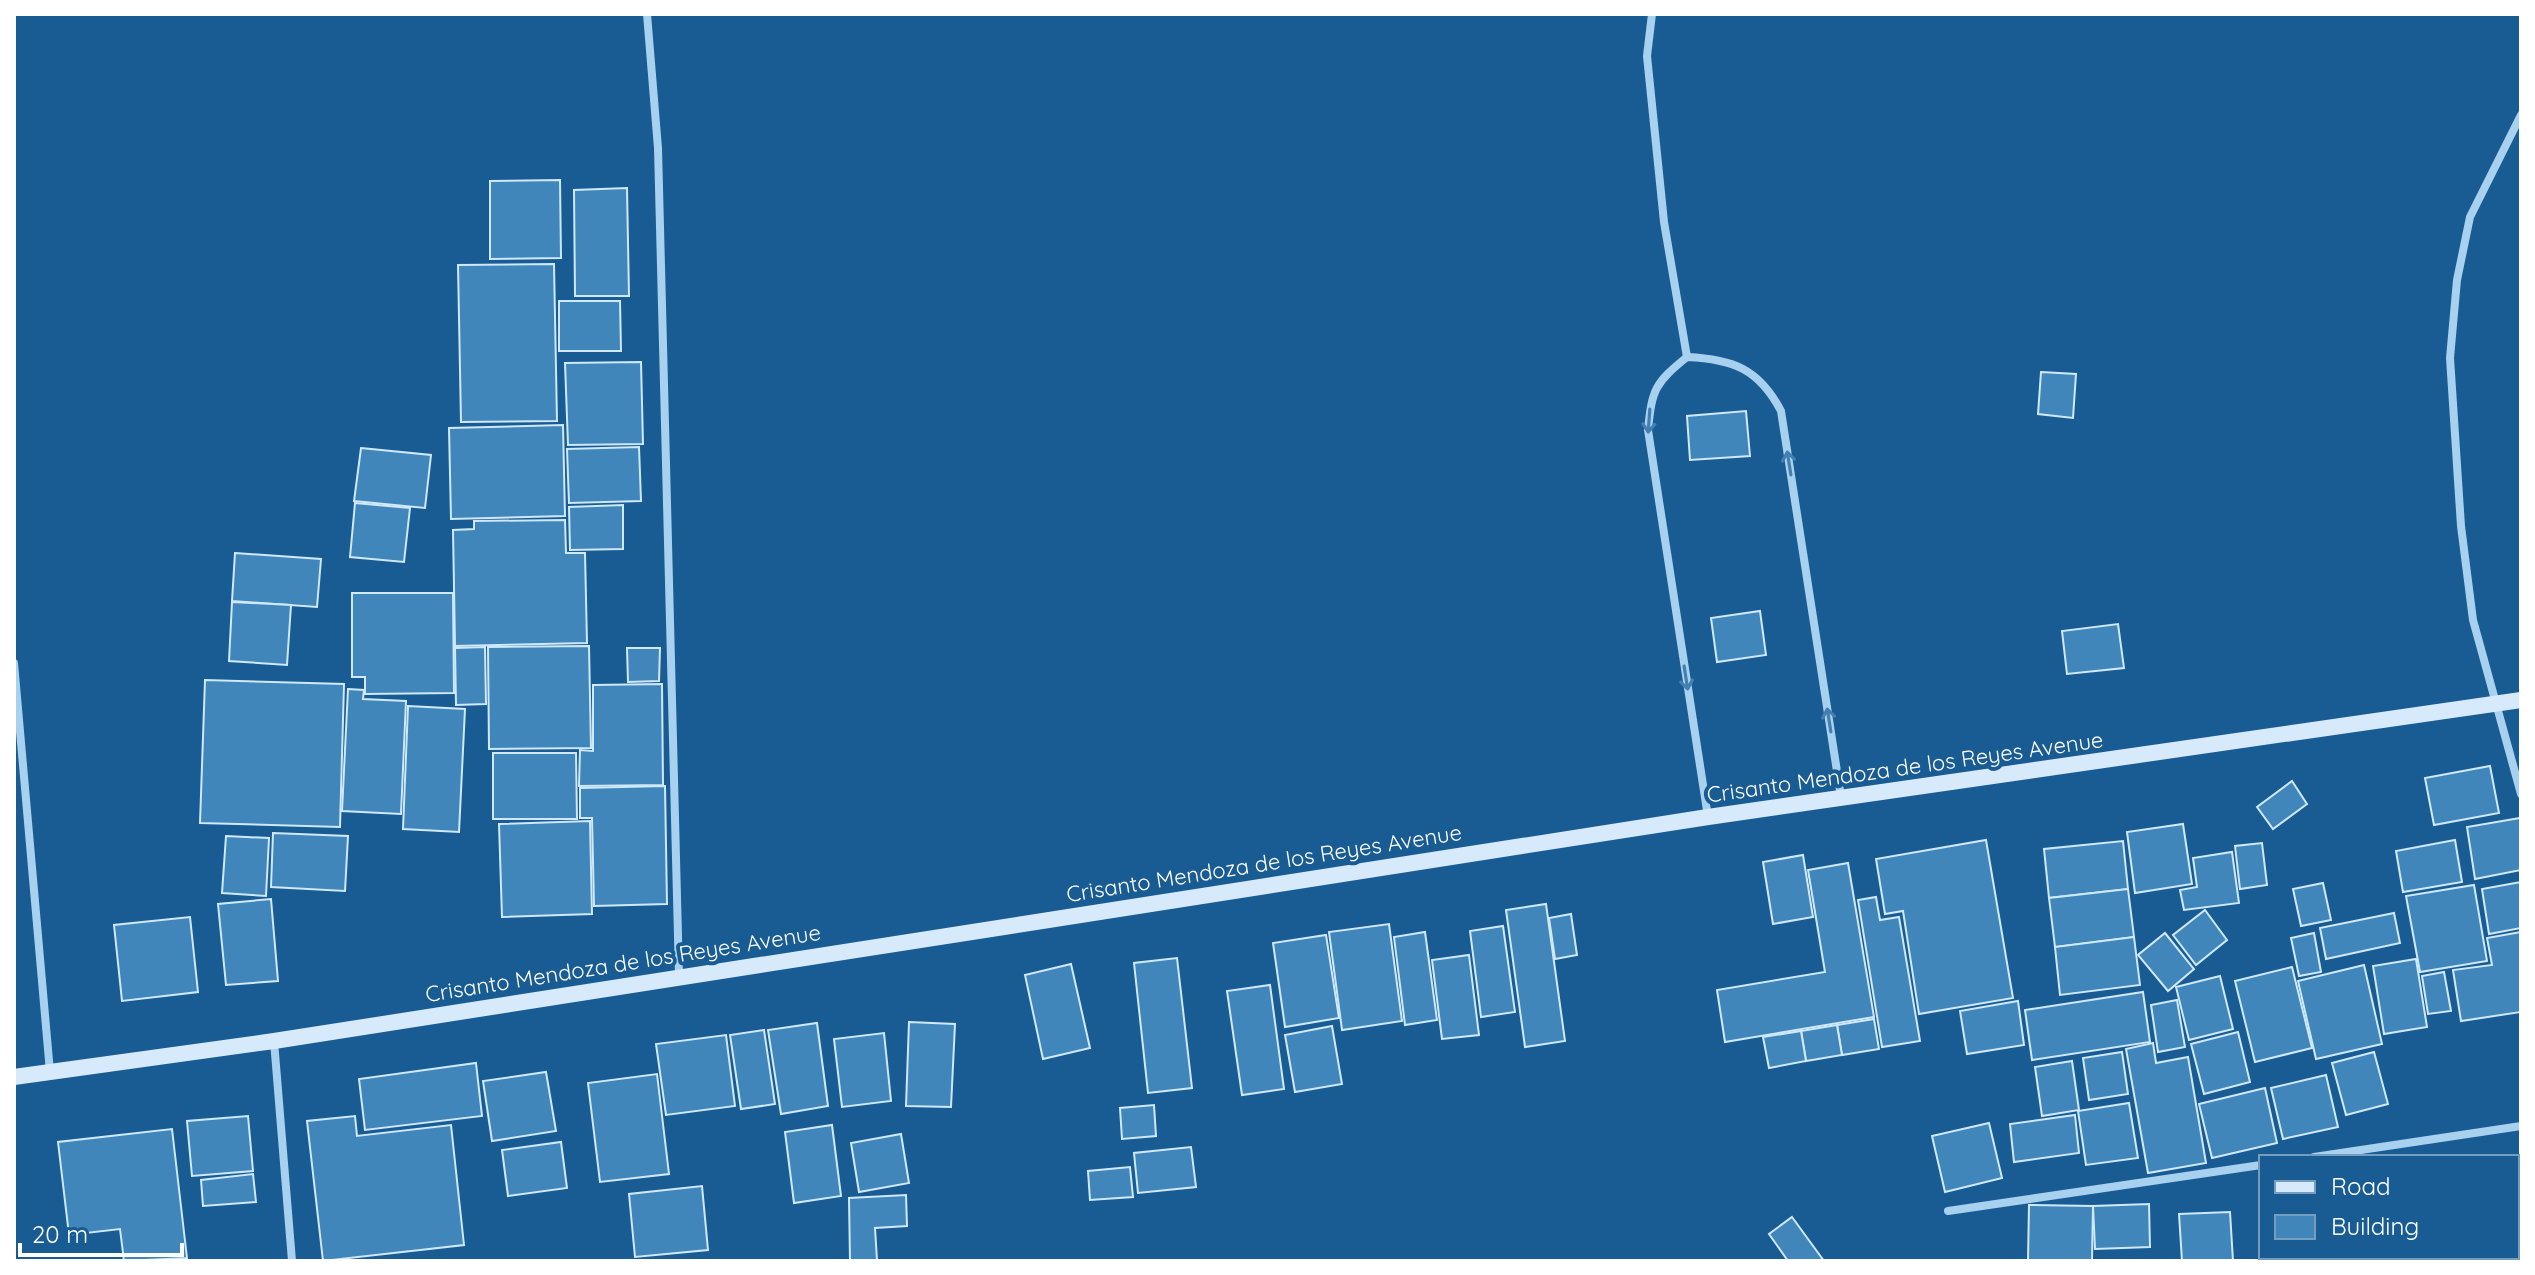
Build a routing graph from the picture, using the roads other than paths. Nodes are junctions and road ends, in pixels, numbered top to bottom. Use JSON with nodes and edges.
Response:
{"nodes":[{"id":1,"x":647,"y":14,"type":"edge"},
{"id":2,"x":1652,"y":14,"type":"edge"},
{"id":3,"x":2521,"y":115,"type":"edge"},
{"id":4,"x":1687,"y":357,"type":"junction"},
{"id":5,"x":14,"y":663,"type":"edge"},
{"id":6,"x":2521,"y":700,"type":"edge"},
{"id":7,"x":2496,"y":705,"type":"junction"},
{"id":8,"x":2521,"y":794,"type":"edge"},
{"id":9,"x":1841,"y":797,"type":"junction"},
{"id":10,"x":1708,"y":817,"type":"junction"},
{"id":11,"x":679,"y":976,"type":"junction"},
{"id":12,"x":274,"y":1041,"type":"junction"},
{"id":13,"x":50,"y":1072,"type":"junction"},
{"id":14,"x":14,"y":1077,"type":"edge"},
{"id":15,"x":2521,"y":1126,"type":"edge"},
{"id":16,"x":2327,"y":1155,"type":"edge"},
{"id":17,"x":2259,"y":1165,"type":"edge"},
{"id":18,"x":1948,"y":1211,"type":"dead end"},
{"id":19,"x":292,"y":1261,"type":"edge"}],
"edges":[{"from":1,"to":11,"type":"street"},
{"from":2,"to":4,"type":"street"},
{"from":3,"to":7,"type":"street"},
{"from":9,"to":4,"type":"street","one_way":true},
{"from":4,"to":10,"type":"street","one_way":true},
{"from":5,"to":13,"type":"street"},
{"from":6,"to":7,"type":"main road","name":"Crisanto Mendoza de los Reyes Avenue"},
{"from":7,"to":8,"type":"street"},
{"from":7,"to":9,"type":"main road","name":"Crisanto Mendoza de los Reyes Avenue"},
{"from":9,"to":10,"type":"main road","name":"Crisanto Mendoza de los Reyes Avenue"},
{"from":10,"to":11,"type":"main road","name":"Crisanto Mendoza de los Reyes Avenue"},
{"from":11,"to":12,"type":"main road","name":"Crisanto Mendoza de los Reyes Avenue"},
{"from":12,"to":13,"type":"main road","name":"Crisanto Mendoza de los Reyes Avenue"},
{"from":12,"to":19,"type":"street"},
{"from":13,"to":14,"type":"main road","name":"Crisanto Mendoza de los Reyes Avenue"},
{"from":15,"to":16,"type":"street"},
{"from":17,"to":18,"type":"street"}]}
